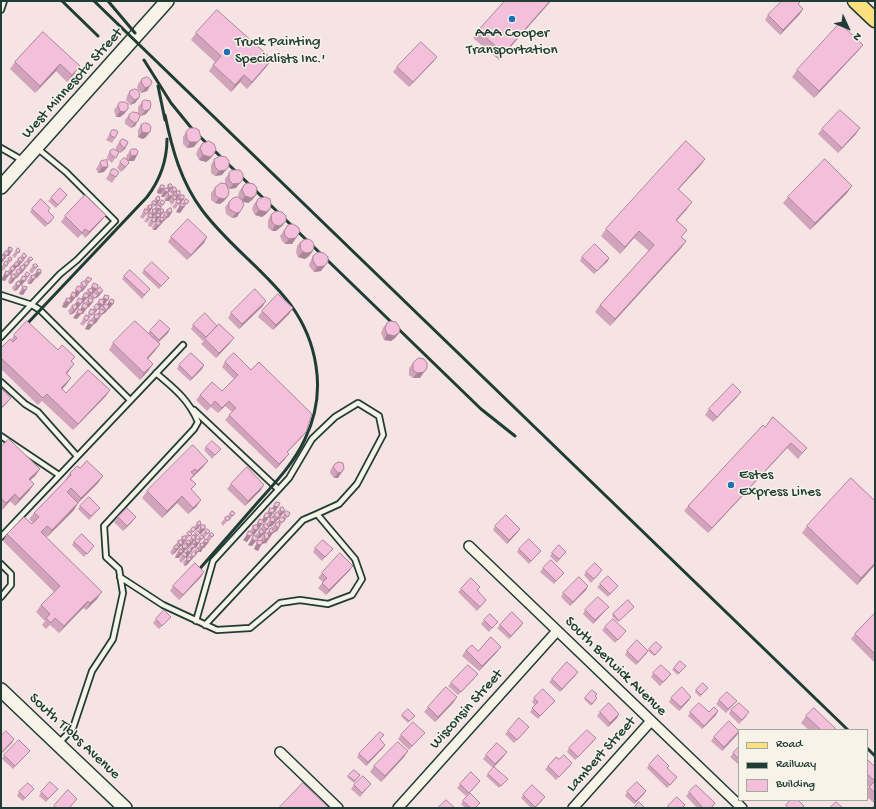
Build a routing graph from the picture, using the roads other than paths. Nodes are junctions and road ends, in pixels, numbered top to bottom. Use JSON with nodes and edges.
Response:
{"nodes":[{"id":1,"x":4,"y":1,"type":"edge"},
{"id":2,"x":167,"y":1,"type":"edge"},
{"id":3,"x":855,"y":1,"type":"edge"},
{"id":4,"x":1,"y":10,"type":"edge"},
{"id":5,"x":875,"y":20,"type":"edge"},
{"id":6,"x":1,"y":148,"type":"edge"},
{"id":7,"x":37,"y":148,"type":"junction"},
{"id":8,"x":24,"y":161,"type":"junction"},
{"id":9,"x":1,"y":187,"type":"edge"},
{"id":10,"x":1,"y":296,"type":"edge"},
{"id":11,"x":32,"y":305,"type":"junction"},
{"id":12,"x":1,"y":337,"type":"edge"},
{"id":13,"x":182,"y":345,"type":"dead end"},
{"id":14,"x":156,"y":373,"type":"junction"},
{"id":15,"x":1,"y":382,"type":"edge"},
{"id":16,"x":130,"y":400,"type":"junction"},
{"id":17,"x":193,"y":409,"type":"junction"},
{"id":18,"x":1,"y":436,"type":"edge"},
{"id":19,"x":77,"y":456,"type":"junction"},
{"id":20,"x":59,"y":475,"type":"junction"},
{"id":21,"x":278,"y":489,"type":"junction"},
{"id":22,"x":317,"y":514,"type":"junction"},
{"id":23,"x":1,"y":536,"type":"edge"},
{"id":24,"x":469,"y":546,"type":"dead end"},
{"id":25,"x":1,"y":564,"type":"edge"},
{"id":26,"x":120,"y":577,"type":"junction"},
{"id":27,"x":1,"y":597,"type":"edge"},
{"id":28,"x":196,"y":621,"type":"junction"},
{"id":29,"x":205,"y":625,"type":"junction"},
{"id":30,"x":557,"y":631,"type":"junction"},
{"id":31,"x":1,"y":690,"type":"edge"},
{"id":32,"x":651,"y":721,"type":"junction"},
{"id":33,"x":58,"y":744,"type":"junction"},
{"id":34,"x":280,"y":752,"type":"dead end"},
{"id":35,"x":126,"y":808,"type":"edge"},
{"id":36,"x":338,"y":808,"type":"edge"},
{"id":37,"x":398,"y":808,"type":"edge"},
{"id":38,"x":573,"y":808,"type":"edge"},
{"id":39,"x":742,"y":808,"type":"edge"}],
"edges":[{"from":1,"to":4,"type":"lane"},
{"from":2,"to":7,"type":"street","name":"West Minnesota Street"},
{"from":3,"to":5,"type":"main road"},
{"from":6,"to":8,"type":"lane"},
{"from":7,"to":8,"type":"street","name":"West Minnesota Street"},
{"from":7,"to":11,"type":"lane"},
{"from":8,"to":9,"type":"street","name":"West Minnesota Street"},
{"from":10,"to":11,"type":"lane"},
{"from":11,"to":12,"type":"lane"},
{"from":11,"to":16,"type":"lane"},
{"from":13,"to":14,"type":"lane"},
{"from":14,"to":16,"type":"lane"},
{"from":14,"to":17,"type":"lane"},
{"from":15,"to":19,"type":"lane"},
{"from":16,"to":19,"type":"lane"},
{"from":17,"to":21,"type":"lane"},
{"from":17,"to":26,"type":"lane"},
{"from":18,"to":20,"type":"lane"},
{"from":19,"to":20,"type":"lane"},
{"from":20,"to":23,"type":"lane"},
{"from":21,"to":22,"type":"lane"},
{"from":21,"to":28,"type":"lane"},
{"from":22,"to":29,"type":"lane"},
{"from":22,"to":29,"type":"lane"},
{"from":24,"to":30,"type":"street","name":"South Berwick Avenue"},
{"from":25,"to":27,"type":"lane"},
{"from":26,"to":28,"type":"lane"},
{"from":26,"to":33,"type":"lane"},
{"from":28,"to":29,"type":"lane"},
{"from":30,"to":32,"type":"street","name":"South Berwick Avenue"},
{"from":30,"to":37,"type":"street","name":"Wisconsin Street"},
{"from":31,"to":33,"type":"street","name":"South Tibbs Avenue"},
{"from":32,"to":38,"type":"street","name":"Lambert Street"},
{"from":32,"to":39,"type":"street","name":"South Berwick Avenue"},
{"from":33,"to":35,"type":"street","name":"South Tibbs Avenue"},
{"from":34,"to":36,"type":"street"}]}
